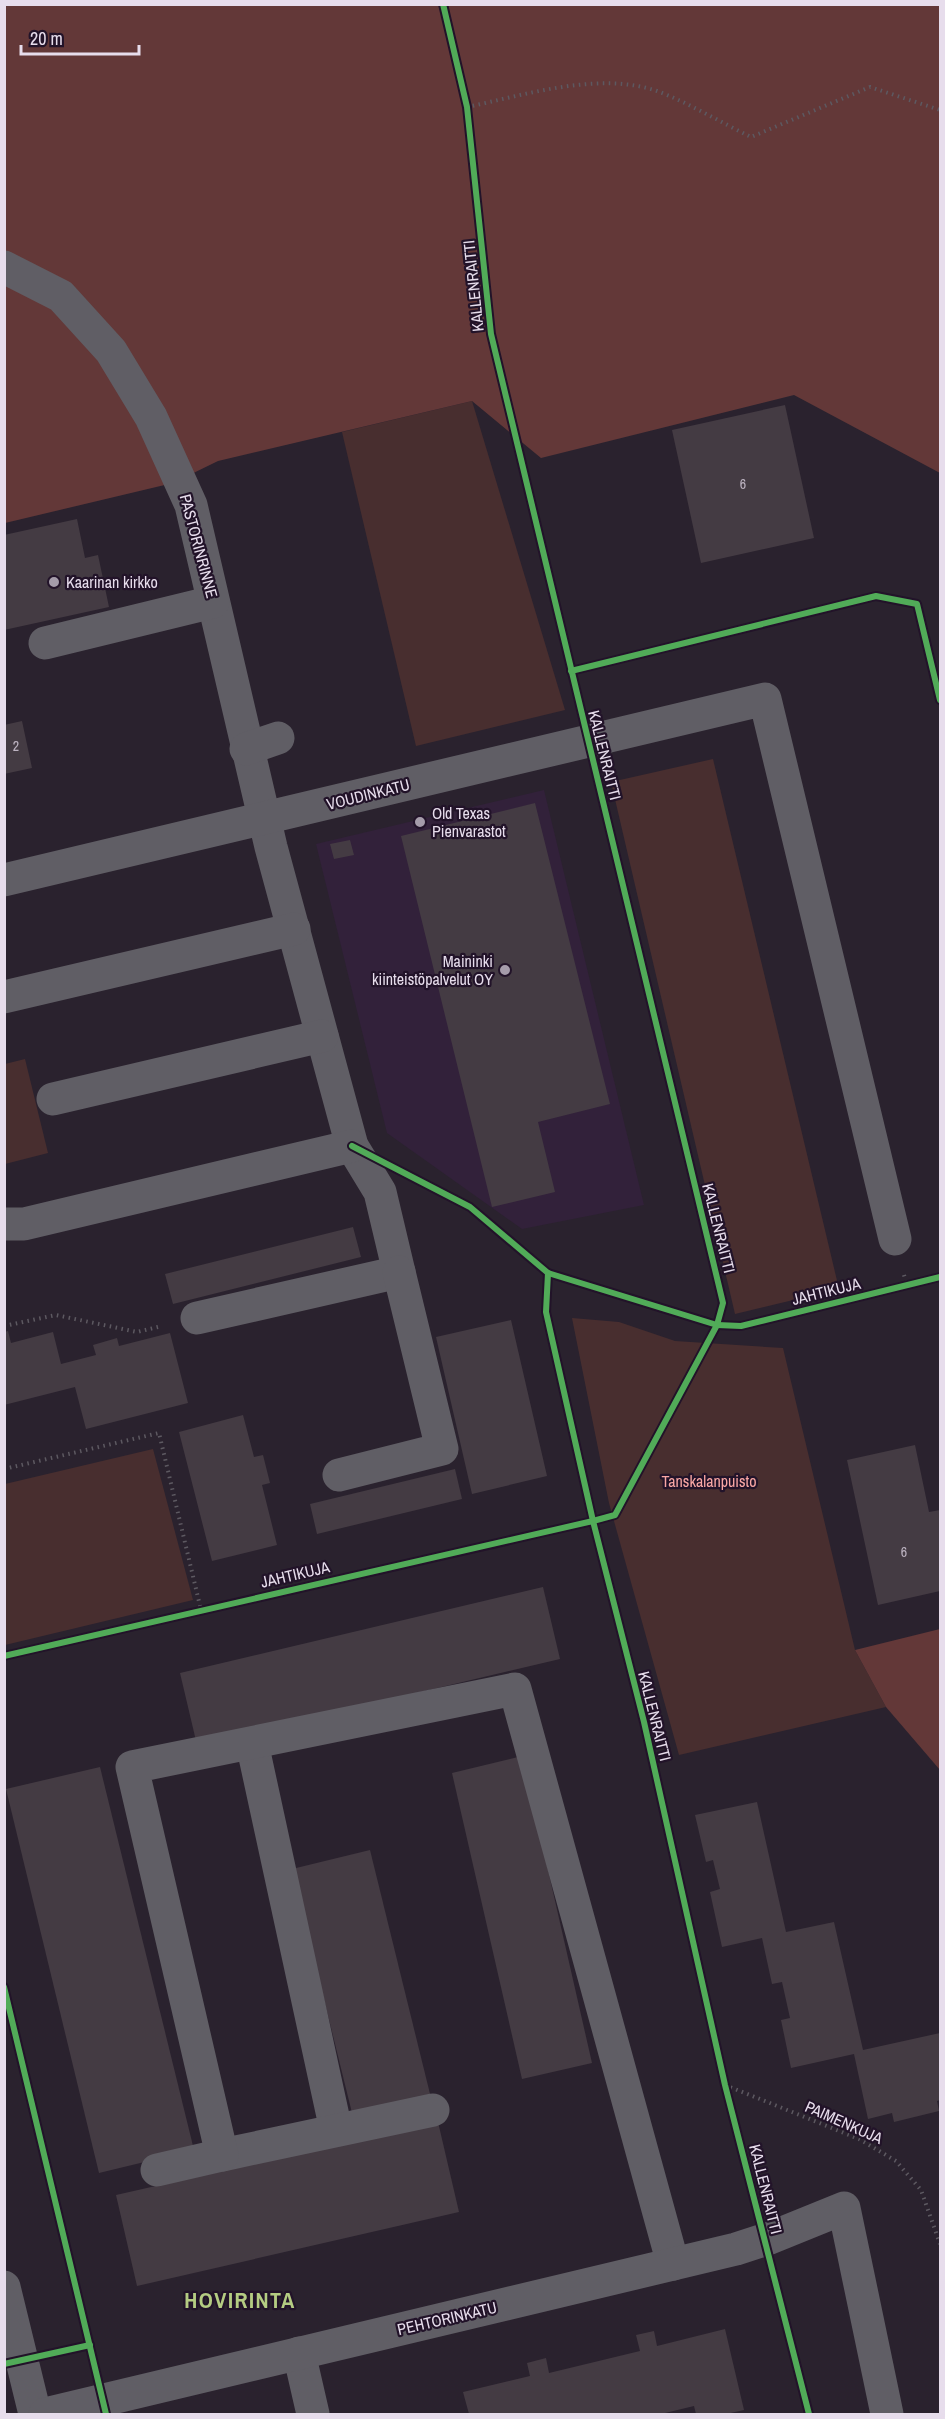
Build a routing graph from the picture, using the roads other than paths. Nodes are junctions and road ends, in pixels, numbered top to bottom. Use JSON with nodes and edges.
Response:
{"nodes":[{"id":1,"x":4,"y":267,"type":"edge"},
{"id":2,"x":213,"y":602,"type":"junction"},
{"id":3,"x":45,"y":643,"type":"dead end"},
{"id":4,"x":278,"y":738,"type":"dead end"},
{"id":5,"x":246,"y":748,"type":"junction"},
{"id":6,"x":264,"y":819,"type":"junction"},
{"id":7,"x":4,"y":880,"type":"edge"},
{"id":8,"x":294,"y":929,"type":"junction"},
{"id":9,"x":4,"y":997,"type":"edge"},
{"id":10,"x":322,"y":1036,"type":"junction"},
{"id":11,"x":53,"y":1099,"type":"dead end"},
{"id":12,"x":352,"y":1146,"type":"junction"},
{"id":13,"x":4,"y":1224,"type":"edge"},
{"id":14,"x":895,"y":1239,"type":"dead end"},
{"id":15,"x":399,"y":1272,"type":"junction"},
{"id":16,"x":197,"y":1318,"type":"road end"},
{"id":17,"x":339,"y":1474,"type":"dead end"},
{"id":18,"x":252,"y":1743,"type":"junction"},
{"id":19,"x":433,"y":2110,"type":"dead end"},
{"id":20,"x":336,"y":2130,"type":"junction"},
{"id":21,"x":222,"y":2155,"type":"junction"},
{"id":22,"x":157,"y":2170,"type":"dead end"},
{"id":23,"x":673,"y":2264,"type":"junction"},
{"id":24,"x":4,"y":2288,"type":"edge"},
{"id":25,"x":299,"y":2353,"type":"junction"},
{"id":26,"x":889,"y":2413,"type":"edge"},
{"id":27,"x":35,"y":2415,"type":"edge"},
{"id":28,"x":45,"y":2415,"type":"edge"},
{"id":29,"x":314,"y":2415,"type":"edge"}],
"edges":[{"from":1,"to":2,"type":"street","name":"PASTORINRINNE"},
{"from":2,"to":3,"type":"street"},
{"from":2,"to":5,"type":"street","name":"PASTORINRINNE"},
{"from":4,"to":5,"type":"street"},
{"from":5,"to":6,"type":"street","name":"PASTORINRINNE"},
{"from":6,"to":7,"type":"street","name":"VOUDINKATU"},
{"from":6,"to":8,"type":"street","name":"PASTORINRINNE"},
{"from":6,"to":14,"type":"street","name":"VOUDINKATU"},
{"from":8,"to":9,"type":"street"},
{"from":8,"to":10,"type":"street","name":"PASTORINRINNE"},
{"from":10,"to":11,"type":"street"},
{"from":10,"to":12,"type":"street","name":"PASTORINRINNE"},
{"from":12,"to":13,"type":"street"},
{"from":12,"to":15,"type":"street","name":"PASTORINRINNE"},
{"from":15,"to":16,"type":"street"},
{"from":15,"to":17,"type":"street","name":"PASTORINRINNE"},
{"from":18,"to":20,"type":"street"},
{"from":18,"to":21,"type":"street"},
{"from":18,"to":23,"type":"street"},
{"from":19,"to":20,"type":"street"},
{"from":20,"to":21,"type":"street"},
{"from":21,"to":22,"type":"street"},
{"from":23,"to":25,"type":"street","name":"PEHTORINKATU"},
{"from":23,"to":26,"type":"street","name":"PEHTORINKATU"},
{"from":24,"to":27,"type":"street"},
{"from":25,"to":28,"type":"street","name":"PEHTORINKATU"},
{"from":25,"to":29,"type":"street"}]}
